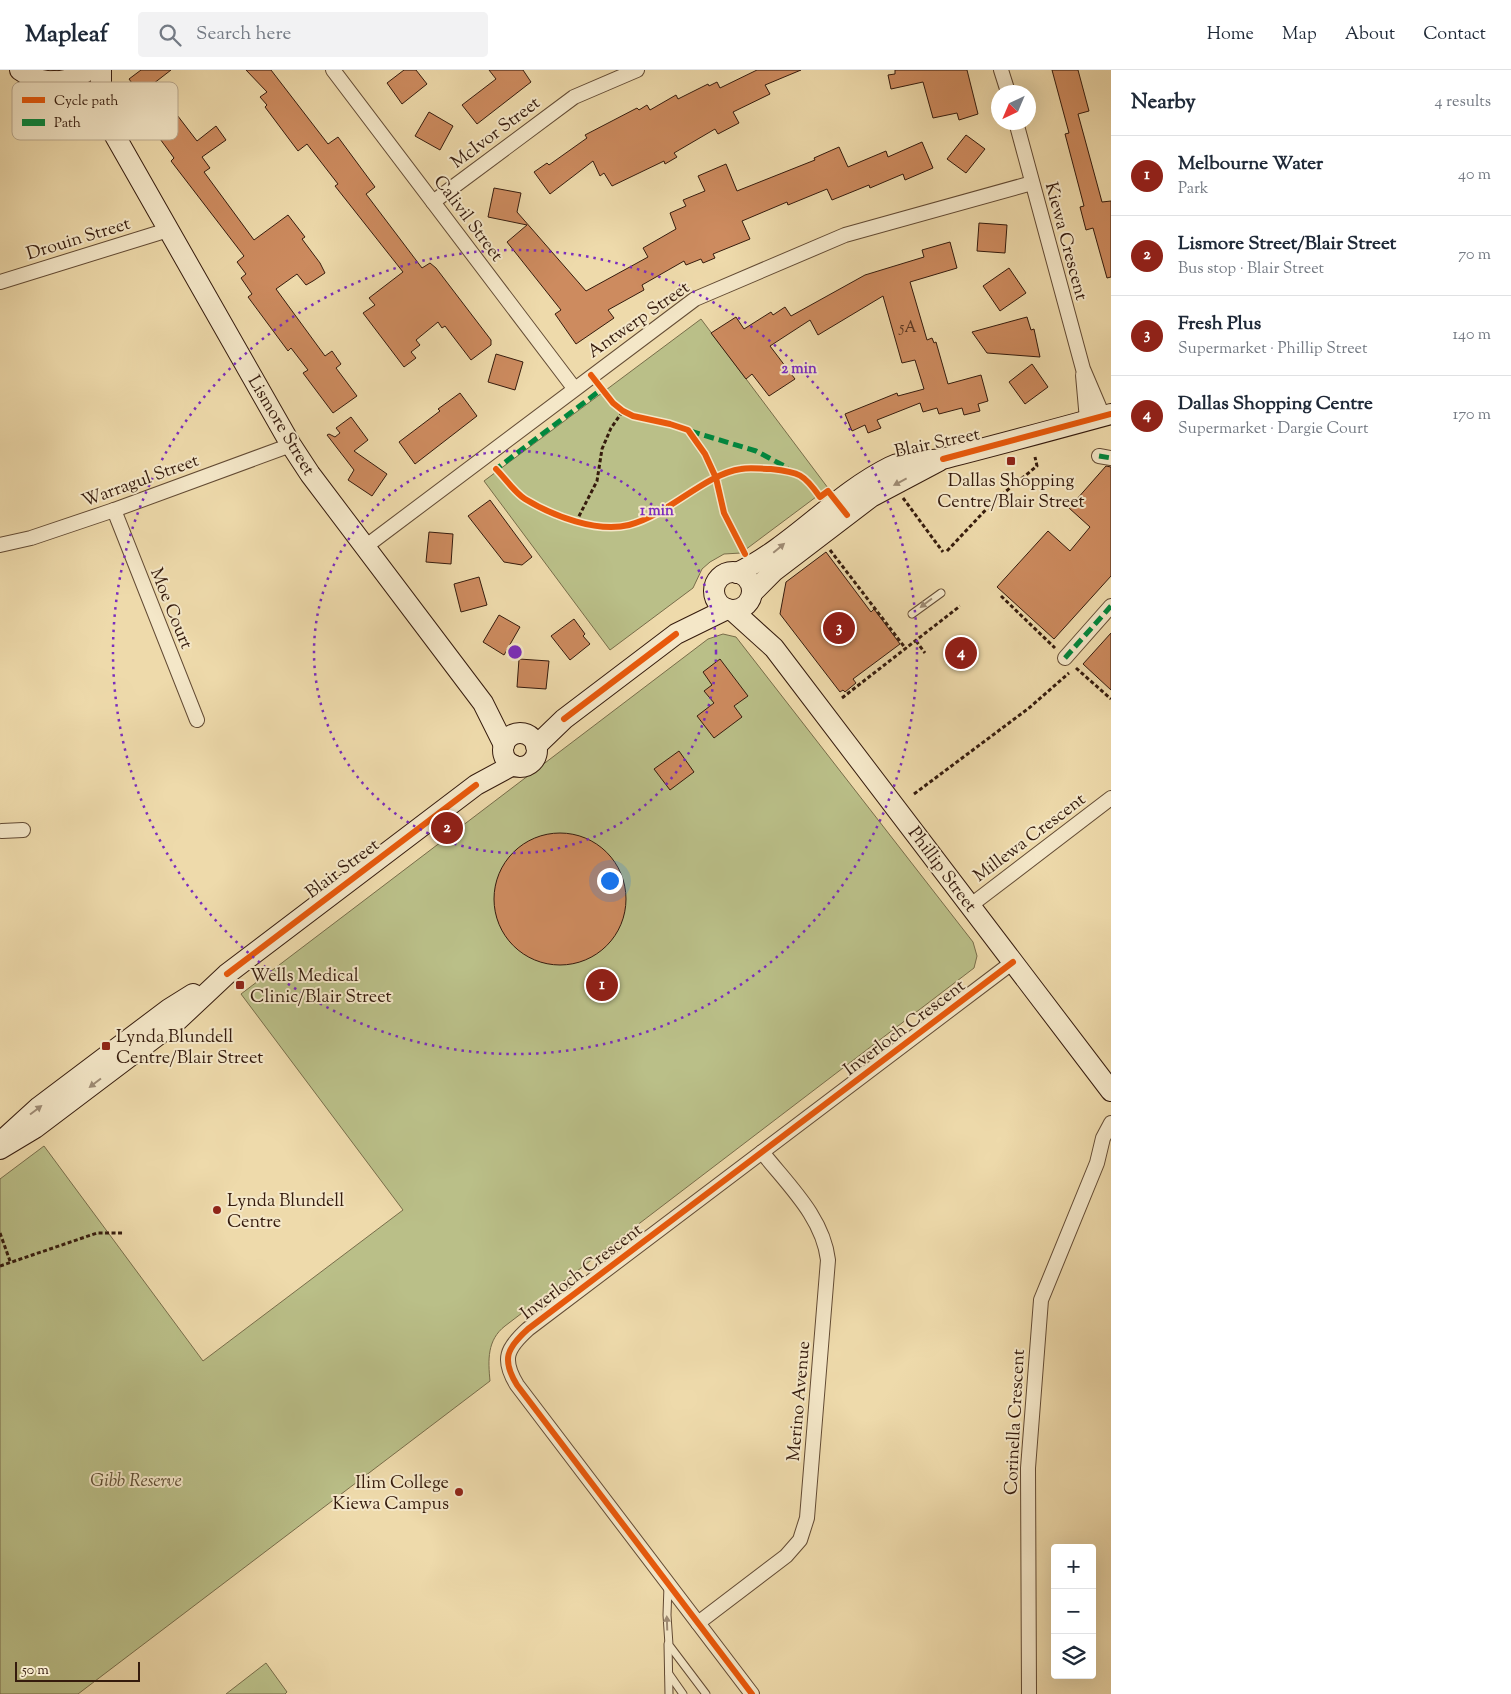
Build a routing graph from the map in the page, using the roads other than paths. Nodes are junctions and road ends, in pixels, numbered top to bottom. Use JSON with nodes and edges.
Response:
{"nodes":[{"id":1,"x":20,"y":70,"type":"edge"},
{"id":2,"x":89,"y":70,"type":"edge"},
{"id":3,"x":332,"y":70,"type":"edge"},
{"id":4,"x":637,"y":70,"type":"edge"},
{"id":5,"x":1002,"y":70,"type":"edge"},
{"id":6,"x":54,"y":81,"type":"joint"},
{"id":7,"x":1006,"y":85,"type":"edge"},
{"id":8,"x":1018,"y":130,"type":"edge"},
{"id":9,"x":117,"y":140,"type":"edge"},
{"id":10,"x":1032,"y":183,"type":"junction"},
{"id":11,"x":433,"y":202,"type":"junction"},
{"id":12,"x":168,"y":230,"type":"junction"},
{"id":13,"x":0,"y":282,"type":"edge"},
{"id":14,"x":574,"y":388,"type":"junction"},
{"id":15,"x":1100,"y":416,"type":"edge"},
{"id":16,"x":291,"y":445,"type":"junction"},
{"id":17,"x":943,"y":459,"type":"junction"},
{"id":18,"x":114,"y":510,"type":"junction"},
{"id":19,"x":0,"y":545,"type":"edge"},
{"id":20,"x":365,"y":547,"type":"junction"},
{"id":21,"x":738,"y":572,"type":"junction"},
{"id":22,"x":714,"y":592,"type":"junction"},
{"id":23,"x":941,"y":593,"type":"dead end"},
{"id":24,"x":751,"y":595,"type":"junction"},
{"id":25,"x":1111,"y":606,"type":"edge"},
{"id":26,"x":729,"y":610,"type":"junction"},
{"id":27,"x":912,"y":614,"type":"dead end"},
{"id":28,"x":676,"y":634,"type":"junction"},
{"id":29,"x":774,"y":648,"type":"junction"},
{"id":30,"x":1070,"y":662,"type":"road end"},
{"id":31,"x":196,"y":720,"type":"dead end"},
{"id":32,"x":516,"y":746,"type":"junction"},
{"id":33,"x":1111,"y":798,"type":"edge"},
{"id":34,"x":1,"y":830,"type":"edge"},
{"id":35,"x":23,"y":830,"type":"dead end"},
{"id":36,"x":971,"y":905,"type":"junction"},
{"id":37,"x":1013,"y":962,"type":"junction"},
{"id":38,"x":227,"y":974,"type":"junction"},
{"id":39,"x":1111,"y":1091,"type":"edge"},
{"id":40,"x":1111,"y":1123,"type":"edge"},
{"id":41,"x":0,"y":1143,"type":"edge"},
{"id":42,"x":1111,"y":1147,"type":"edge"},
{"id":43,"x":0,"y":1149,"type":"edge"},
{"id":44,"x":762,"y":1152,"type":"junction"},
{"id":45,"x":1097,"y":1163,"type":"junction"},
{"id":46,"x":668,"y":1584,"type":"junction"},
{"id":47,"x":698,"y":1623,"type":"junction"},
{"id":48,"x":668,"y":1639,"type":"junction"},
{"id":49,"x":668,"y":1674,"type":"junction"},
{"id":50,"x":669,"y":1694,"type":"edge"},
{"id":51,"x":683,"y":1694,"type":"edge"},
{"id":52,"x":706,"y":1694,"type":"edge"},
{"id":53,"x":752,"y":1694,"type":"edge"},
{"id":54,"x":1029,"y":1694,"type":"edge"}],
"edges":[{"from":1,"to":6,"type":"street"},
{"from":2,"to":6,"type":"street"},
{"from":3,"to":11,"type":"street","name":"Calivil Street"},
{"from":4,"to":11,"type":"street","name":"McIvor Street"},
{"from":5,"to":7,"type":"street"},
{"from":8,"to":10,"type":"street","name":"Kiewa Crescent"},
{"from":9,"to":12,"type":"street","name":"Lismore Street"},
{"from":10,"to":14,"type":"street","name":"Antwerp Street"},
{"from":10,"to":15,"type":"street","name":"Kiewa Crescent"},
{"from":11,"to":14,"type":"street","name":"Calivil Street"},
{"from":12,"to":13,"type":"street","name":"Drouin Street"},
{"from":12,"to":16,"type":"street","name":"Lismore Street"},
{"from":14,"to":20,"type":"street","name":"Antwerp Street"},
{"from":15,"to":17,"type":"street","name":"Blair Street"},
{"from":16,"to":18,"type":"street","name":"Warragul Street"},
{"from":16,"to":20,"type":"street","name":"Lismore Street"},
{"from":21,"to":17,"type":"street","name":"Blair Street","one_way":true},
{"from":17,"to":24,"type":"street","name":"Blair Street","one_way":true},
{"from":18,"to":19,"type":"street","name":"Warragul Street"},
{"from":18,"to":31,"type":"street","name":"Moe Court"},
{"from":20,"to":32,"type":"street","name":"Lismore Street"},
{"from":21,"to":22,"type":"street"},
{"from":21,"to":24,"type":"street"},
{"from":22,"to":26,"type":"street"},
{"from":22,"to":28,"type":"street","name":"Blair Street"},
{"from":23,"to":27,"type":"lane","one_way":true},
{"from":24,"to":26,"type":"street"},
{"from":24,"to":29,"type":"street","name":"Phillip Street"},
{"from":25,"to":30,"type":"street"},
{"from":26,"to":28,"type":"street","name":"Blair Street"},
{"from":26,"to":29,"type":"street","name":"Phillip Street"},
{"from":28,"to":32,"type":"street","name":"Blair Street"},
{"from":29,"to":36,"type":"street","name":"Phillip Street"},
{"from":32,"to":38,"type":"street","name":"Blair Street"},
{"from":33,"to":36,"type":"street","name":"Millewa Crescent"},
{"from":34,"to":35,"type":"street"},
{"from":36,"to":37,"type":"street","name":"Phillip Street"},
{"from":37,"to":39,"type":"street","name":"Phillip Street"},
{"from":37,"to":44,"type":"street","name":"Inverloch Crescent"},
{"from":41,"to":38,"type":"street","name":"Blair Street","one_way":true},
{"from":38,"to":43,"type":"street","name":"Blair Street","one_way":true},
{"from":40,"to":45,"type":"street","name":"Corinella Crescent"},
{"from":42,"to":45,"type":"street","name":"Corinella Crescent"},
{"from":44,"to":46,"type":"street","name":"Inverloch Crescent"},
{"from":44,"to":47,"type":"street","name":"Merino Avenue"},
{"from":45,"to":54,"type":"street","name":"Corinella Crescent"},
{"from":46,"to":47,"type":"street","name":"Inverloch Crescent"},
{"from":48,"to":46,"type":"lane","one_way":true},
{"from":47,"to":53,"type":"street","name":"Inverloch Crescent"},
{"from":48,"to":49,"type":"lane"},
{"from":48,"to":52,"type":"lane"},
{"from":49,"to":50,"type":"lane"},
{"from":49,"to":51,"type":"lane"}]}
